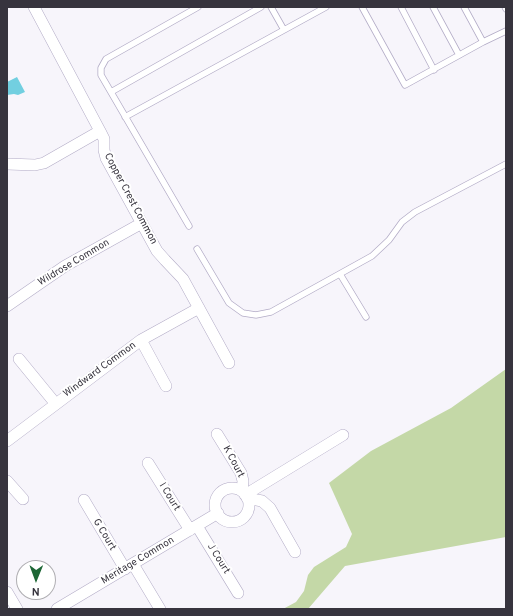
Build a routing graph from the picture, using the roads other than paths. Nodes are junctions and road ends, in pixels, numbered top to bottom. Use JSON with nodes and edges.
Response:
{"nodes":[{"id":1,"x":34,"y":7,"type":"edge"},
{"id":2,"x":198,"y":7,"type":"edge"},
{"id":3,"x":261,"y":7,"type":"edge"},
{"id":4,"x":271,"y":7,"type":"edge"},
{"id":5,"x":326,"y":7,"type":"edge"},
{"id":6,"x":362,"y":7,"type":"edge"},
{"id":7,"x":401,"y":7,"type":"edge"},
{"id":8,"x":433,"y":7,"type":"edge"},
{"id":9,"x":464,"y":7,"type":"edge"},
{"id":10,"x":284,"y":30,"type":"junction"},
{"id":11,"x":506,"y":31,"type":"edge"},
{"id":12,"x":483,"y":42,"type":"junction"},
{"id":13,"x":459,"y":56,"type":"junction"},
{"id":14,"x":434,"y":70,"type":"junction"},
{"id":15,"x":111,"y":92,"type":"junction"},
{"id":16,"x":126,"y":117,"type":"junction"},
{"id":17,"x":100,"y":131,"type":"junction"},
{"id":18,"x":7,"y":164,"type":"edge"},
{"id":19,"x":506,"y":164,"type":"edge"},
{"id":20,"x":142,"y":223,"type":"junction"},
{"id":21,"x":189,"y":226,"type":"dead end"},
{"id":22,"x":197,"y":249,"type":"dead end"},
{"id":23,"x":340,"y":274,"type":"junction"},
{"id":24,"x":7,"y":306,"type":"edge"},
{"id":25,"x":199,"y":308,"type":"junction"},
{"id":26,"x":366,"y":317,"type":"dead end"},
{"id":27,"x":141,"y":340,"type":"junction"},
{"id":28,"x":19,"y":359,"type":"dead end"},
{"id":29,"x":229,"y":363,"type":"dead end"},
{"id":30,"x":166,"y":386,"type":"dead end"},
{"id":31,"x":55,"y":403,"type":"junction"},
{"id":32,"x":217,"y":434,"type":"dead end"},
{"id":33,"x":343,"y":435,"type":"dead end"},
{"id":34,"x":7,"y":441,"type":"edge"},
{"id":35,"x":148,"y":463,"type":"dead end"},
{"id":36,"x":7,"y":481,"type":"edge"},
{"id":37,"x":245,"y":495,"type":"junction"},
{"id":38,"x":23,"y":499,"type":"dead end"},
{"id":39,"x":84,"y":500,"type":"dead end"},
{"id":40,"x":218,"y":513,"type":"junction"},
{"id":41,"x":193,"y":528,"type":"junction"},
{"id":42,"x":295,"y":552,"type":"dead end"},
{"id":43,"x":129,"y":566,"type":"junction"},
{"id":44,"x":7,"y":592,"type":"edge"},
{"id":45,"x":238,"y":593,"type":"dead end"},
{"id":46,"x":18,"y":609,"type":"edge"},
{"id":47,"x":57,"y":609,"type":"edge"},
{"id":48,"x":160,"y":609,"type":"edge"}],
"edges":[{"from":1,"to":17,"type":"street","name":"Copper Crest Common"},
{"from":2,"to":15,"type":"lane"},
{"from":3,"to":15,"type":"lane"},
{"from":4,"to":10,"type":"lane"},
{"from":5,"to":10,"type":"lane"},
{"from":6,"to":14,"type":"lane"},
{"from":7,"to":14,"type":"lane"},
{"from":8,"to":13,"type":"lane"},
{"from":9,"to":12,"type":"lane"},
{"from":10,"to":16,"type":"lane"},
{"from":11,"to":12,"type":"lane"},
{"from":12,"to":13,"type":"lane"},
{"from":13,"to":14,"type":"lane"},
{"from":15,"to":16,"type":"lane"},
{"from":16,"to":21,"type":"lane"},
{"from":17,"to":18,"type":"street"},
{"from":17,"to":20,"type":"street","name":"Copper Crest Common"},
{"from":19,"to":23,"type":"lane"},
{"from":20,"to":24,"type":"street","name":"Wildrose Common"},
{"from":20,"to":25,"type":"street","name":"Copper Crest Common"},
{"from":22,"to":23,"type":"lane"},
{"from":23,"to":26,"type":"lane"},
{"from":25,"to":27,"type":"street","name":"Windward Common"},
{"from":25,"to":29,"type":"street","name":"Copper Crest Common"},
{"from":27,"to":30,"type":"street"},
{"from":27,"to":31,"type":"street","name":"Windward Common"},
{"from":28,"to":31,"type":"street"},
{"from":31,"to":34,"type":"street","name":"Windward Common"},
{"from":32,"to":37,"type":"street","name":"K Court"},
{"from":33,"to":37,"type":"street"},
{"from":35,"to":41,"type":"street","name":"I Court"},
{"from":36,"to":38,"type":"street"},
{"from":37,"to":40,"type":"street"},
{"from":37,"to":40,"type":"street"},
{"from":37,"to":42,"type":"street"},
{"from":39,"to":43,"type":"street","name":"G Court"},
{"from":40,"to":41,"type":"street","name":"Meritage Common"},
{"from":41,"to":43,"type":"street","name":"Meritage Common"},
{"from":41,"to":45,"type":"street","name":"J Court"},
{"from":43,"to":47,"type":"street","name":"Meritage Common"},
{"from":43,"to":48,"type":"street","name":"G Court"},
{"from":44,"to":46,"type":"street"}]}
